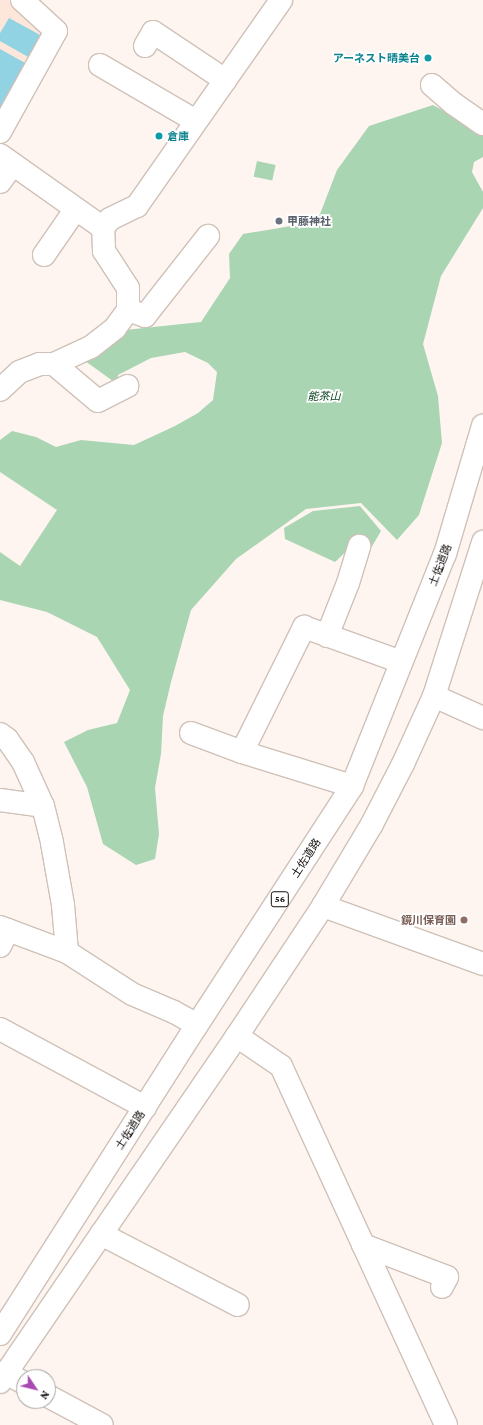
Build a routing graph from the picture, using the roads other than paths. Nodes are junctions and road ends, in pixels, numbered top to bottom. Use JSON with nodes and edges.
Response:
{"nodes":[{"id":1,"x":22,"y":0,"type":"edge"},
{"id":2,"x":281,"y":0,"type":"edge"},
{"id":3,"x":145,"y":46,"type":"dead end"},
{"id":4,"x":100,"y":65,"type":"dead end"},
{"id":5,"x":225,"y":80,"type":"junction"},
{"id":6,"x":432,"y":85,"type":"dead end"},
{"id":7,"x":196,"y":122,"type":"junction"},
{"id":8,"x":483,"y":124,"type":"edge"},
{"id":9,"x":0,"y":132,"type":"edge"},
{"id":10,"x":6,"y":159,"type":"edge"},
{"id":11,"x":0,"y":182,"type":"edge"},
{"id":12,"x":75,"y":210,"type":"junction"},
{"id":13,"x":103,"y":228,"type":"junction"},
{"id":14,"x":208,"y":236,"type":"dead end"},
{"id":15,"x":44,"y":255,"type":"dead end"},
{"id":16,"x":128,"y":310,"type":"junction"},
{"id":17,"x":54,"y":364,"type":"junction"},
{"id":18,"x":127,"y":386,"type":"dead end"},
{"id":19,"x":0,"y":390,"type":"edge"},
{"id":20,"x":483,"y":426,"type":"edge"},
{"id":21,"x":483,"y":542,"type":"edge"},
{"id":22,"x":359,"y":546,"type":"dead end"},
{"id":23,"x":327,"y":636,"type":"junction"},
{"id":24,"x":401,"y":662,"type":"junction"},
{"id":25,"x":434,"y":696,"type":"junction"},
{"id":26,"x":483,"y":718,"type":"edge"},
{"id":27,"x":191,"y":733,"type":"dead end"},
{"id":28,"x":0,"y":734,"type":"edge"},
{"id":29,"x":242,"y":752,"type":"junction"},
{"id":30,"x":352,"y":786,"type":"junction"},
{"id":31,"x":0,"y":800,"type":"edge"},
{"id":32,"x":43,"y":806,"type":"junction"},
{"id":33,"x":323,"y":906,"type":"junction"},
{"id":34,"x":3,"y":934,"type":"edge"},
{"id":35,"x":67,"y":952,"type":"junction"},
{"id":36,"x":483,"y":964,"type":"edge"},
{"id":37,"x":197,"y":1025,"type":"junction"},
{"id":38,"x":0,"y":1029,"type":"edge"},
{"id":39,"x":237,"y":1036,"type":"junction"},
{"id":40,"x":144,"y":1107,"type":"junction"},
{"id":41,"x":101,"y":1234,"type":"junction"},
{"id":42,"x":364,"y":1245,"type":"junction"},
{"id":43,"x":442,"y":1287,"type":"dead end"},
{"id":44,"x":238,"y":1305,"type":"dead end"},
{"id":45,"x":0,"y":1334,"type":"edge"},
{"id":46,"x":10,"y":1379,"type":"edge"},
{"id":47,"x":56,"y":1400,"type":"edge"},
{"id":48,"x":102,"y":1425,"type":"edge"},
{"id":49,"x":446,"y":1425,"type":"edge"}],
"edges":[{"from":1,"to":9,"type":"main road"},
{"from":2,"to":5,"type":"main road"},
{"from":3,"to":5,"type":"main road"},
{"from":4,"to":7,"type":"main road"},
{"from":5,"to":7,"type":"main road"},
{"from":6,"to":8,"type":"main road"},
{"from":7,"to":13,"type":"main road"},
{"from":10,"to":11,"type":"main road"},
{"from":10,"to":12,"type":"main road"},
{"from":12,"to":13,"type":"main road"},
{"from":12,"to":15,"type":"main road"},
{"from":13,"to":16,"type":"main road"},
{"from":14,"to":16,"type":"main road"},
{"from":16,"to":17,"type":"main road"},
{"from":17,"to":18,"type":"main road"},
{"from":17,"to":19,"type":"main road"},
{"from":20,"to":24,"type":"main road","name":"土佐道路","number":"56"},
{"from":21,"to":25,"type":"main road"},
{"from":22,"to":23,"type":"main road"},
{"from":23,"to":24,"type":"main road"},
{"from":23,"to":29,"type":"main road"},
{"from":24,"to":30,"type":"main road","name":"土佐道路","number":"56"},
{"from":25,"to":26,"type":"main road"},
{"from":25,"to":33,"type":"main road"},
{"from":27,"to":29,"type":"main road"},
{"from":28,"to":32,"type":"main road"},
{"from":29,"to":30,"type":"main road"},
{"from":30,"to":37,"type":"main road","name":"土佐道路","number":"56"},
{"from":31,"to":32,"type":"main road"},
{"from":32,"to":35,"type":"main road"},
{"from":33,"to":36,"type":"main road"},
{"from":33,"to":39,"type":"main road"},
{"from":34,"to":35,"type":"main road"},
{"from":35,"to":37,"type":"main road"},
{"from":37,"to":40,"type":"main road","name":"土佐道路","number":"56"},
{"from":38,"to":40,"type":"main road"},
{"from":39,"to":41,"type":"main road"},
{"from":39,"to":42,"type":"main road"},
{"from":40,"to":45,"type":"main road","name":"土佐道路","number":"56"},
{"from":41,"to":44,"type":"main road"},
{"from":41,"to":46,"type":"main road"},
{"from":42,"to":43,"type":"main road"},
{"from":42,"to":49,"type":"main road"},
{"from":47,"to":48,"type":"main road"}]}
